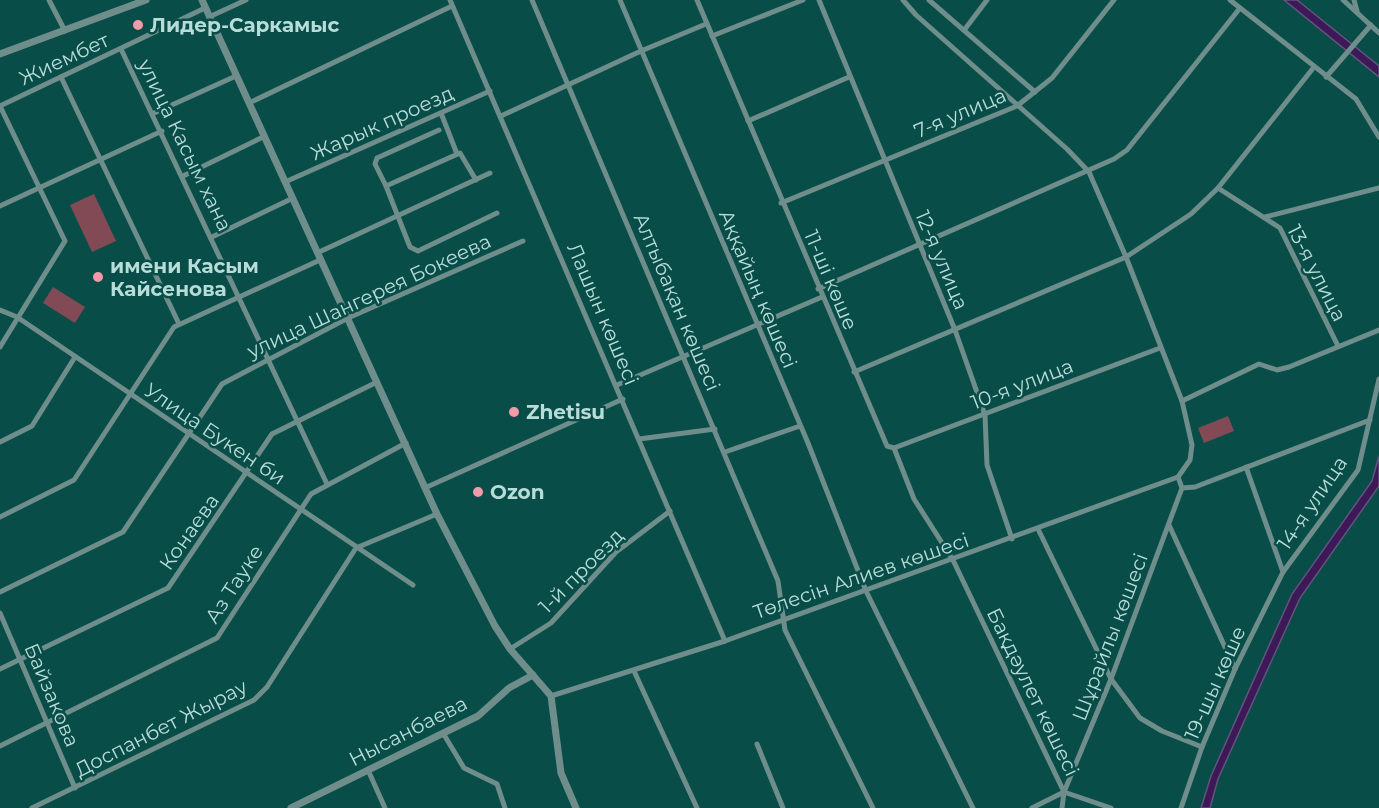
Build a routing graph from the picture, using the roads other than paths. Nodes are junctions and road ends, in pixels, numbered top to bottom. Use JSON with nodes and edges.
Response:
{"nodes":[{"id":1,"x":49,"y":0,"type":"edge"},
{"id":2,"x":146,"y":0,"type":"edge"},
{"id":3,"x":202,"y":0,"type":"edge"},
{"id":4,"x":246,"y":0,"type":"edge"},
{"id":5,"x":532,"y":0,"type":"edge"},
{"id":6,"x":620,"y":0,"type":"edge"},
{"id":7,"x":697,"y":0,"type":"edge"},
{"id":8,"x":803,"y":0,"type":"edge"},
{"id":9,"x":819,"y":0,"type":"edge"},
{"id":10,"x":903,"y":0,"type":"edge"},
{"id":11,"x":929,"y":0,"type":"edge"},
{"id":12,"x":987,"y":0,"type":"edge"},
{"id":13,"x":1114,"y":0,"type":"edge"},
{"id":14,"x":1230,"y":0,"type":"edge"},
{"id":15,"x":1343,"y":0,"type":"edge"},
{"id":16,"x":1354,"y":0,"type":"edge"},
{"id":17,"x":451,"y":3,"type":"edge"},
{"id":18,"x":205,"y":8,"type":"junction"},
{"id":19,"x":1240,"y":8,"type":"junction"},
{"id":20,"x":1357,"y":13,"type":"junction"},
{"id":21,"x":209,"y":17,"type":"junction"},
{"id":22,"x":706,"y":24,"type":"junction"},
{"id":23,"x":1371,"y":25,"type":"junction"},
{"id":24,"x":965,"y":29,"type":"junction"},
{"id":25,"x":65,"y":32,"type":"junction"},
{"id":26,"x":1379,"y":33,"type":"edge"},
{"id":27,"x":712,"y":36,"type":"junction"},
{"id":28,"x":121,"y":49,"type":"junction"},
{"id":29,"x":640,"y":51,"type":"junction"},
{"id":30,"x":0,"y":54,"type":"edge"},
{"id":31,"x":1314,"y":67,"type":"junction"},
{"id":32,"x":236,"y":76,"type":"junction"},
{"id":33,"x":62,"y":77,"type":"junction"},
{"id":34,"x":849,"y":77,"type":"junction"},
{"id":35,"x":1326,"y":77,"type":"junction"},
{"id":36,"x":568,"y":85,"type":"junction"},
{"id":37,"x":490,"y":91,"type":"junction"},
{"id":38,"x":1035,"y":92,"type":"junction"},
{"id":39,"x":249,"y":103,"type":"junction"},
{"id":40,"x":0,"y":106,"type":"edge"},
{"id":41,"x":1017,"y":106,"type":"junction"},
{"id":42,"x":154,"y":113,"type":"junction"},
{"id":43,"x":441,"y":113,"type":"junction"},
{"id":44,"x":501,"y":116,"type":"junction"},
{"id":45,"x":748,"y":121,"type":"junction"},
{"id":46,"x":439,"y":130,"type":"dead end"},
{"id":47,"x":162,"y":131,"type":"junction"},
{"id":48,"x":1379,"y":137,"type":"edge"},
{"id":49,"x":263,"y":138,"type":"junction"},
{"id":50,"x":457,"y":154,"type":"junction"},
{"id":51,"x":102,"y":158,"type":"junction"},
{"id":52,"x":884,"y":161,"type":"junction"},
{"id":53,"x":1089,"y":172,"type":"junction"},
{"id":54,"x":490,"y":173,"type":"dead end"},
{"id":55,"x":183,"y":176,"type":"junction"},
{"id":56,"x":476,"y":180,"type":"junction"},
{"id":57,"x":285,"y":182,"type":"junction"},
{"id":58,"x":386,"y":186,"type":"junction"},
{"id":59,"x":40,"y":187,"type":"junction"},
{"id":60,"x":1218,"y":188,"type":"junction"},
{"id":61,"x":1379,"y":188,"type":"edge"},
{"id":62,"x":291,"y":199,"type":"junction"},
{"id":63,"x":781,"y":202,"type":"junction"},
{"id":64,"x":0,"y":206,"type":"edge"},
{"id":65,"x":496,"y":213,"type":"dead end"},
{"id":66,"x":398,"y":216,"type":"junction"},
{"id":67,"x":1265,"y":217,"type":"junction"},
{"id":68,"x":212,"y":237,"type":"junction"},
{"id":69,"x":523,"y":241,"type":"dead end"},
{"id":70,"x":919,"y":246,"type":"junction"},
{"id":71,"x":318,"y":257,"type":"junction"},
{"id":72,"x":1126,"y":257,"type":"junction"},
{"id":73,"x":818,"y":288,"type":"junction"},
{"id":74,"x":240,"y":297,"type":"junction"},
{"id":75,"x":822,"y":297,"type":"junction"},
{"id":76,"x":0,"y":310,"type":"edge"},
{"id":77,"x":17,"y":317,"type":"junction"},
{"id":78,"x":348,"y":318,"type":"junction"},
{"id":79,"x":179,"y":324,"type":"junction"},
{"id":80,"x":757,"y":325,"type":"junction"},
{"id":81,"x":955,"y":330,"type":"junction"},
{"id":82,"x":1379,"y":330,"type":"edge"},
{"id":83,"x":1338,"y":346,"type":"junction"},
{"id":84,"x":0,"y":347,"type":"edge"},
{"id":85,"x":1160,"y":348,"type":"junction"},
{"id":86,"x":683,"y":355,"type":"junction"},
{"id":87,"x":75,"y":357,"type":"junction"},
{"id":88,"x":267,"y":358,"type":"junction"},
{"id":89,"x":854,"y":372,"type":"junction"},
{"id":90,"x":1379,"y":379,"type":"edge"},
{"id":91,"x":377,"y":382,"type":"junction"},
{"id":92,"x":617,"y":385,"type":"junction"},
{"id":93,"x":130,"y":394,"type":"junction"},
{"id":94,"x":623,"y":399,"type":"junction"},
{"id":95,"x":1182,"y":401,"type":"junction"},
{"id":96,"x":985,"y":415,"type":"junction"},
{"id":97,"x":1370,"y":420,"type":"junction"},
{"id":98,"x":299,"y":422,"type":"junction"},
{"id":99,"x":800,"y":426,"type":"junction"},
{"id":100,"x":715,"y":429,"type":"junction"},
{"id":101,"x":188,"y":433,"type":"junction"},
{"id":102,"x":639,"y":438,"type":"junction"},
{"id":103,"x":0,"y":442,"type":"edge"},
{"id":104,"x":406,"y":443,"type":"junction"},
{"id":105,"x":894,"y":448,"type":"junction"},
{"id":106,"x":725,"y":452,"type":"junction"},
{"id":107,"x":1246,"y":467,"type":"junction"},
{"id":108,"x":247,"y":474,"type":"junction"},
{"id":109,"x":1178,"y":477,"type":"junction"},
{"id":110,"x":327,"y":484,"type":"junction"},
{"id":111,"x":427,"y":487,"type":"junction"},
{"id":112,"x":1182,"y":488,"type":"junction"},
{"id":113,"x":300,"y":510,"type":"junction"},
{"id":114,"x":670,"y":511,"type":"junction"},
{"id":115,"x":437,"y":514,"type":"junction"},
{"id":116,"x":0,"y":517,"type":"edge"},
{"id":117,"x":1169,"y":525,"type":"junction"},
{"id":118,"x":1038,"y":529,"type":"junction"},
{"id":119,"x":1012,"y":539,"type":"junction"},
{"id":120,"x":356,"y":548,"type":"junction"},
{"id":121,"x":953,"y":560,"type":"junction"},
{"id":122,"x":1283,"y":572,"type":"junction"},
{"id":123,"x":413,"y":585,"type":"dead end"},
{"id":124,"x":866,"y":591,"type":"junction"},
{"id":125,"x":0,"y":592,"type":"edge"},
{"id":126,"x":0,"y":613,"type":"edge"},
{"id":127,"x":784,"y":619,"type":"junction"},
{"id":128,"x":725,"y":641,"type":"junction"},
{"id":129,"x":510,"y":649,"type":"junction"},
{"id":130,"x":21,"y":658,"type":"junction"},
{"id":131,"x":0,"y":669,"type":"edge"},
{"id":132,"x":1235,"y":669,"type":"junction"},
{"id":133,"x":634,"y":671,"type":"junction"},
{"id":134,"x":533,"y":675,"type":"junction"},
{"id":135,"x":1111,"y":679,"type":"junction"},
{"id":136,"x":551,"y":696,"type":"junction"},
{"id":137,"x":47,"y":722,"type":"junction"},
{"id":138,"x":443,"y":733,"type":"junction"},
{"id":139,"x":757,"y":744,"type":"dead end"},
{"id":140,"x":0,"y":746,"type":"edge"},
{"id":141,"x":1202,"y":747,"type":"junction"},
{"id":142,"x":368,"y":770,"type":"junction"},
{"id":143,"x":75,"y":788,"type":"junction"},
{"id":144,"x":1064,"y":792,"type":"junction"},
{"id":145,"x":32,"y":808,"type":"edge"},
{"id":146,"x":291,"y":808,"type":"edge"},
{"id":147,"x":385,"y":808,"type":"edge"},
{"id":148,"x":505,"y":808,"type":"edge"},
{"id":149,"x":576,"y":808,"type":"edge"},
{"id":150,"x":697,"y":808,"type":"edge"},
{"id":151,"x":783,"y":808,"type":"edge"},
{"id":152,"x":873,"y":808,"type":"edge"},
{"id":153,"x":973,"y":808,"type":"edge"},
{"id":154,"x":1032,"y":808,"type":"edge"},
{"id":155,"x":1062,"y":808,"type":"edge"},
{"id":156,"x":1111,"y":808,"type":"edge"},
{"id":157,"x":1181,"y":808,"type":"edge"}],
"edges":[{"from":1,"to":25,"type":"street"},
{"from":2,"to":25,"type":"street"},
{"from":3,"to":18,"type":"street"},
{"from":4,"to":21,"type":"street"},
{"from":5,"to":36,"type":"street","name":"Алтыбақан көшесі"},
{"from":6,"to":29,"type":"street","name":"Аққайың көшесі"},
{"from":7,"to":22,"type":"street","name":"11-ші көше"},
{"from":8,"to":27,"type":"street"},
{"from":9,"to":34,"type":"street","name":"12-я улица"},
{"from":10,"to":41,"type":"street"},
{"from":11,"to":24,"type":"street"},
{"from":12,"to":24,"type":"street"},
{"from":13,"to":38,"type":"street","name":"7-я улица"},
{"from":14,"to":19,"type":"street"},
{"from":15,"to":20,"type":"street"},
{"from":16,"to":20,"type":"street"},
{"from":17,"to":37,"type":"street","name":"Лашын көшесі"},
{"from":17,"to":39,"type":"street"},
{"from":18,"to":21,"type":"street"},
{"from":18,"to":28,"type":"street","name":"Жиембет"},
{"from":19,"to":31,"type":"street"},
{"from":19,"to":53,"type":"street"},
{"from":20,"to":23,"type":"street"},
{"from":21,"to":32,"type":"street"},
{"from":22,"to":27,"type":"street","name":"11-ші көше"},
{"from":22,"to":29,"type":"street"},
{"from":23,"to":26,"type":"street"},
{"from":23,"to":35,"type":"street"},
{"from":24,"to":38,"type":"street"},
{"from":25,"to":30,"type":"street"},
{"from":27,"to":45,"type":"street","name":"11-ші көше"},
{"from":28,"to":33,"type":"street","name":"Жиембет"},
{"from":28,"to":42,"type":"street","name":"улица Касым хана"},
{"from":29,"to":36,"type":"street"},
{"from":29,"to":80,"type":"street","name":"Аққайың көшесі"},
{"from":31,"to":35,"type":"street"},
{"from":31,"to":60,"type":"street"},
{"from":32,"to":39,"type":"street"},
{"from":32,"to":42,"type":"street"},
{"from":33,"to":40,"type":"street","name":"Жиембет"},
{"from":33,"to":51,"type":"street"},
{"from":34,"to":45,"type":"street"},
{"from":34,"to":52,"type":"street","name":"12-я улица"},
{"from":35,"to":48,"type":"street"},
{"from":36,"to":44,"type":"street"},
{"from":36,"to":86,"type":"street","name":"Алтыбақан көшесі"},
{"from":37,"to":43,"type":"street","name":"Жарык проезд"},
{"from":37,"to":44,"type":"street","name":"Лашын көшесі"},
{"from":38,"to":41,"type":"street","name":"7-я улица"},
{"from":39,"to":49,"type":"street"},
{"from":40,"to":59,"type":"street"},
{"from":41,"to":52,"type":"street","name":"7-я улица"},
{"from":41,"to":53,"type":"street"},
{"from":42,"to":47,"type":"street","name":"улица Касым хана"},
{"from":43,"to":50,"type":"street"},
{"from":43,"to":57,"type":"street","name":"Жарык проезд"},
{"from":44,"to":92,"type":"street","name":"Лашын көшесі"},
{"from":45,"to":63,"type":"street","name":"11-ші көше"},
{"from":46,"to":58,"type":"street"},
{"from":47,"to":51,"type":"street"},
{"from":47,"to":55,"type":"street","name":"улица Касым хана"},
{"from":49,"to":55,"type":"street"},
{"from":49,"to":57,"type":"street"},
{"from":50,"to":56,"type":"street"},
{"from":50,"to":58,"type":"street"},
{"from":51,"to":59,"type":"street"},
{"from":51,"to":79,"type":"street"},
{"from":52,"to":63,"type":"street","name":"7-я улица"},
{"from":52,"to":70,"type":"street","name":"12-я улица"},
{"from":53,"to":70,"type":"street"},
{"from":53,"to":72,"type":"street"},
{"from":54,"to":56,"type":"street"},
{"from":55,"to":68,"type":"street","name":"улица Касым хана"},
{"from":56,"to":66,"type":"street"},
{"from":57,"to":62,"type":"street"},
{"from":58,"to":66,"type":"street"},
{"from":59,"to":64,"type":"street"},
{"from":59,"to":77,"type":"street"},
{"from":60,"to":67,"type":"street","name":"13-я улица"},
{"from":60,"to":72,"type":"street"},
{"from":61,"to":67,"type":"street"},
{"from":62,"to":68,"type":"street"},
{"from":62,"to":71,"type":"street"},
{"from":63,"to":73,"type":"street","name":"11-ші көше"},
{"from":65,"to":66,"type":"street"},
{"from":66,"to":71,"type":"street"},
{"from":67,"to":83,"type":"street","name":"13-я улица"},
{"from":68,"to":74,"type":"street","name":"улица Касым хана"},
{"from":69,"to":78,"type":"street","name":"улица Шангерея Бокеева"},
{"from":70,"to":73,"type":"street"},
{"from":70,"to":81,"type":"street","name":"12-я улица"},
{"from":71,"to":74,"type":"street"},
{"from":71,"to":78,"type":"street"},
{"from":72,"to":81,"type":"street"},
{"from":72,"to":85,"type":"street"},
{"from":73,"to":75,"type":"street","name":"11-ші көше"},
{"from":74,"to":79,"type":"street"},
{"from":74,"to":88,"type":"street","name":"улица Касым хана"},
{"from":75,"to":80,"type":"street"},
{"from":75,"to":89,"type":"street","name":"11-ші көше"},
{"from":76,"to":77,"type":"street","name":"Улица Букен би"},
{"from":77,"to":84,"type":"street"},
{"from":77,"to":87,"type":"street","name":"Улица Букен би"},
{"from":78,"to":88,"type":"street","name":"улица Шангерея Бокеева"},
{"from":78,"to":91,"type":"street"},
{"from":79,"to":93,"type":"street"},
{"from":80,"to":86,"type":"street"},
{"from":80,"to":99,"type":"street","name":"Аққайың көшесі"},
{"from":81,"to":89,"type":"street"},
{"from":81,"to":96,"type":"street","name":"12-я улица"},
{"from":82,"to":83,"type":"street"},
{"from":83,"to":95,"type":"street"},
{"from":85,"to":95,"type":"street"},
{"from":85,"to":96,"type":"street","name":"10-я улица"},
{"from":86,"to":92,"type":"street"},
{"from":86,"to":100,"type":"street","name":"Алтыбақан көшесі"},
{"from":87,"to":93,"type":"street","name":"Улица Букен би"},
{"from":87,"to":103,"type":"street"},
{"from":88,"to":98,"type":"street","name":"улица Касым хана"},
{"from":88,"to":101,"type":"street","name":"улица Шангерея Бокеева"},
{"from":89,"to":105,"type":"street","name":"11-ші көше"},
{"from":90,"to":97,"type":"street","name":"14-я улица"},
{"from":91,"to":98,"type":"street","name":"Конаева"},
{"from":91,"to":104,"type":"street"},
{"from":92,"to":94,"type":"street","name":"Лашын көшесі"},
{"from":93,"to":101,"type":"street","name":"Улица Букен би"},
{"from":93,"to":116,"type":"street"},
{"from":94,"to":102,"type":"street","name":"Лашын көшесі"},
{"from":94,"to":111,"type":"street"},
{"from":95,"to":109,"type":"street"},
{"from":96,"to":105,"type":"street","name":"10-я улица"},
{"from":96,"to":119,"type":"street","name":"12-я улица"},
{"from":97,"to":107,"type":"street"},
{"from":97,"to":122,"type":"street","name":"14-я улица"},
{"from":98,"to":108,"type":"street","name":"Конаева"},
{"from":98,"to":110,"type":"street","name":"улица Касым хана"},
{"from":99,"to":106,"type":"street"},
{"from":99,"to":124,"type":"street","name":"Аққайың көшесі"},
{"from":100,"to":102,"type":"street"},
{"from":100,"to":106,"type":"street","name":"Алтыбақан көшесі"},
{"from":101,"to":108,"type":"street","name":"Улица Букен би"},
{"from":101,"to":125,"type":"street","name":"улица Шангерея Бокеева"},
{"from":102,"to":114,"type":"street","name":"Лашын көшесі"},
{"from":104,"to":110,"type":"street","name":"Аз Тауке"},
{"from":104,"to":111,"type":"street"},
{"from":105,"to":121,"type":"street","name":"11-ші көше"},
{"from":106,"to":127,"type":"street","name":"Алтыбақан көшесі"},
{"from":107,"to":112,"type":"street"},
{"from":107,"to":122,"type":"street"},
{"from":108,"to":113,"type":"street","name":"Улица Букен би"},
{"from":108,"to":130,"type":"street","name":"Конаева"},
{"from":109,"to":112,"type":"street"},
{"from":109,"to":118,"type":"street","name":"Төлесін Алиев көшесі"},
{"from":110,"to":113,"type":"street","name":"Аз Тауке"},
{"from":111,"to":115,"type":"street"},
{"from":112,"to":117,"type":"street","name":"Шұрайлы көшесі"},
{"from":113,"to":120,"type":"street","name":"Улица Букен би"},
{"from":113,"to":137,"type":"street","name":"Аз Тауке"},
{"from":114,"to":128,"type":"street","name":"Лашын көшесі"},
{"from":114,"to":129,"type":"street","name":"1-й проезд"},
{"from":115,"to":120,"type":"street"},
{"from":115,"to":129,"type":"street"},
{"from":117,"to":132,"type":"street"},
{"from":117,"to":135,"type":"street","name":"Шұрайлы көшесі"},
{"from":118,"to":119,"type":"street","name":"Төлесін Алиев көшесі"},
{"from":118,"to":135,"type":"street"},
{"from":119,"to":121,"type":"street","name":"Төлесін Алиев көшесі"},
{"from":120,"to":123,"type":"street","name":"Улица Букен би"},
{"from":120,"to":143,"type":"street","name":"Доспанбет Жырау"},
{"from":121,"to":124,"type":"street","name":"Төлесін Алиев көшесі"},
{"from":121,"to":144,"type":"street","name":"Бақдәулет көшесi"},
{"from":122,"to":132,"type":"street","name":"19-шы көше"},
{"from":124,"to":127,"type":"street","name":"Төлесін Алиев көшесі"},
{"from":124,"to":153,"type":"street","name":"Аққайың көшесі"},
{"from":126,"to":130,"type":"street","name":"Байзакова"},
{"from":127,"to":128,"type":"street","name":"Төлесін Алиев көшесі"},
{"from":127,"to":152,"type":"street","name":"Алтыбақан көшесі"},
{"from":128,"to":133,"type":"street","name":"Төлесін Алиев көшесі"},
{"from":129,"to":134,"type":"street"},
{"from":130,"to":131,"type":"street","name":"Конаева"},
{"from":130,"to":137,"type":"street","name":"Байзакова"},
{"from":132,"to":141,"type":"street","name":"19-шы көше"},
{"from":133,"to":136,"type":"street","name":"Төлесін Алиев көшесі"},
{"from":133,"to":150,"type":"street"},
{"from":134,"to":136,"type":"street"},
{"from":134,"to":138,"type":"street","name":"Нысанбаева"},
{"from":135,"to":141,"type":"street"},
{"from":135,"to":144,"type":"street","name":"Шұрайлы көшесі"},
{"from":136,"to":149,"type":"street"},
{"from":137,"to":140,"type":"street","name":"Аз Тауке"},
{"from":137,"to":143,"type":"street","name":"Байзакова"},
{"from":138,"to":142,"type":"street","name":"Нысанбаева"},
{"from":138,"to":148,"type":"street"},
{"from":139,"to":151,"type":"street"},
{"from":141,"to":157,"type":"street","name":"19-шы көше"},
{"from":142,"to":146,"type":"street","name":"Нысанбаева"},
{"from":142,"to":147,"type":"street"},
{"from":143,"to":145,"type":"street","name":"Доспанбет Жырау"},
{"from":144,"to":154,"type":"street"},
{"from":144,"to":155,"type":"street","name":"Шұрайлы көшесі"},
{"from":144,"to":156,"type":"street","name":"Бақдәулет көшесi"}]}
